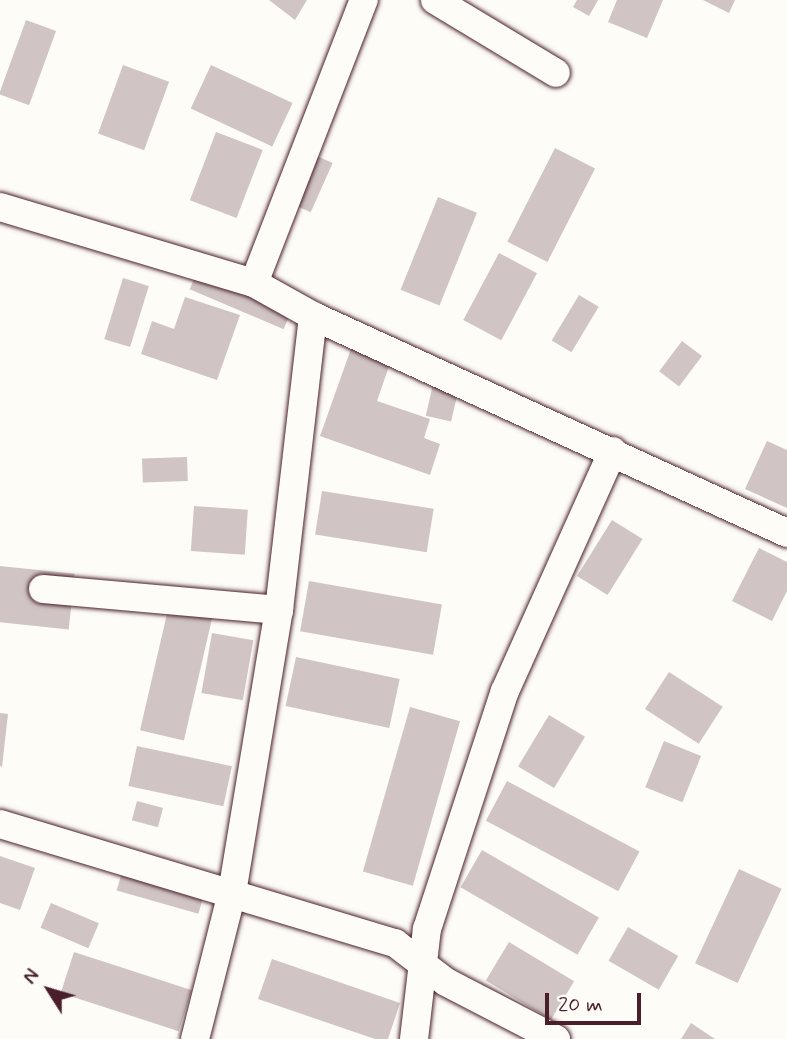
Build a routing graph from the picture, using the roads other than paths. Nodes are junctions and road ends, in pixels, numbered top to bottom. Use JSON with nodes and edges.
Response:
{"nodes":[{"id":1,"x":364,"y":0,"type":"edge"},
{"id":2,"x":435,"y":0,"type":"edge"},
{"id":3,"x":556,"y":73,"type":"dead end"},
{"id":4,"x":0,"y":207,"type":"edge"},
{"id":5,"x":254,"y":283,"type":"junction"},
{"id":6,"x":313,"y":316,"type":"junction"},
{"id":7,"x":613,"y":451,"type":"junction"},
{"id":8,"x":787,"y":533,"type":"edge"},
{"id":9,"x":43,"y":589,"type":"dead end"},
{"id":10,"x":279,"y":610,"type":"junction"},
{"id":11,"x":0,"y":824,"type":"edge"},
{"id":12,"x":232,"y":893,"type":"junction"},
{"id":13,"x":426,"y":967,"type":"junction"},
{"id":14,"x":195,"y":1039,"type":"edge"},
{"id":15,"x":414,"y":1039,"type":"edge"},
{"id":16,"x":556,"y":1039,"type":"edge"}],
"edges":[{"from":1,"to":5,"type":"street"},
{"from":2,"to":3,"type":"street"},
{"from":4,"to":5,"type":"street"},
{"from":5,"to":6,"type":"street"},
{"from":6,"to":7,"type":"street"},
{"from":6,"to":10,"type":"street"},
{"from":7,"to":8,"type":"street"},
{"from":7,"to":13,"type":"street"},
{"from":9,"to":10,"type":"street"},
{"from":10,"to":12,"type":"street"},
{"from":11,"to":12,"type":"street"},
{"from":12,"to":13,"type":"street"},
{"from":12,"to":14,"type":"street"},
{"from":13,"to":15,"type":"street"},
{"from":13,"to":16,"type":"street"}]}
